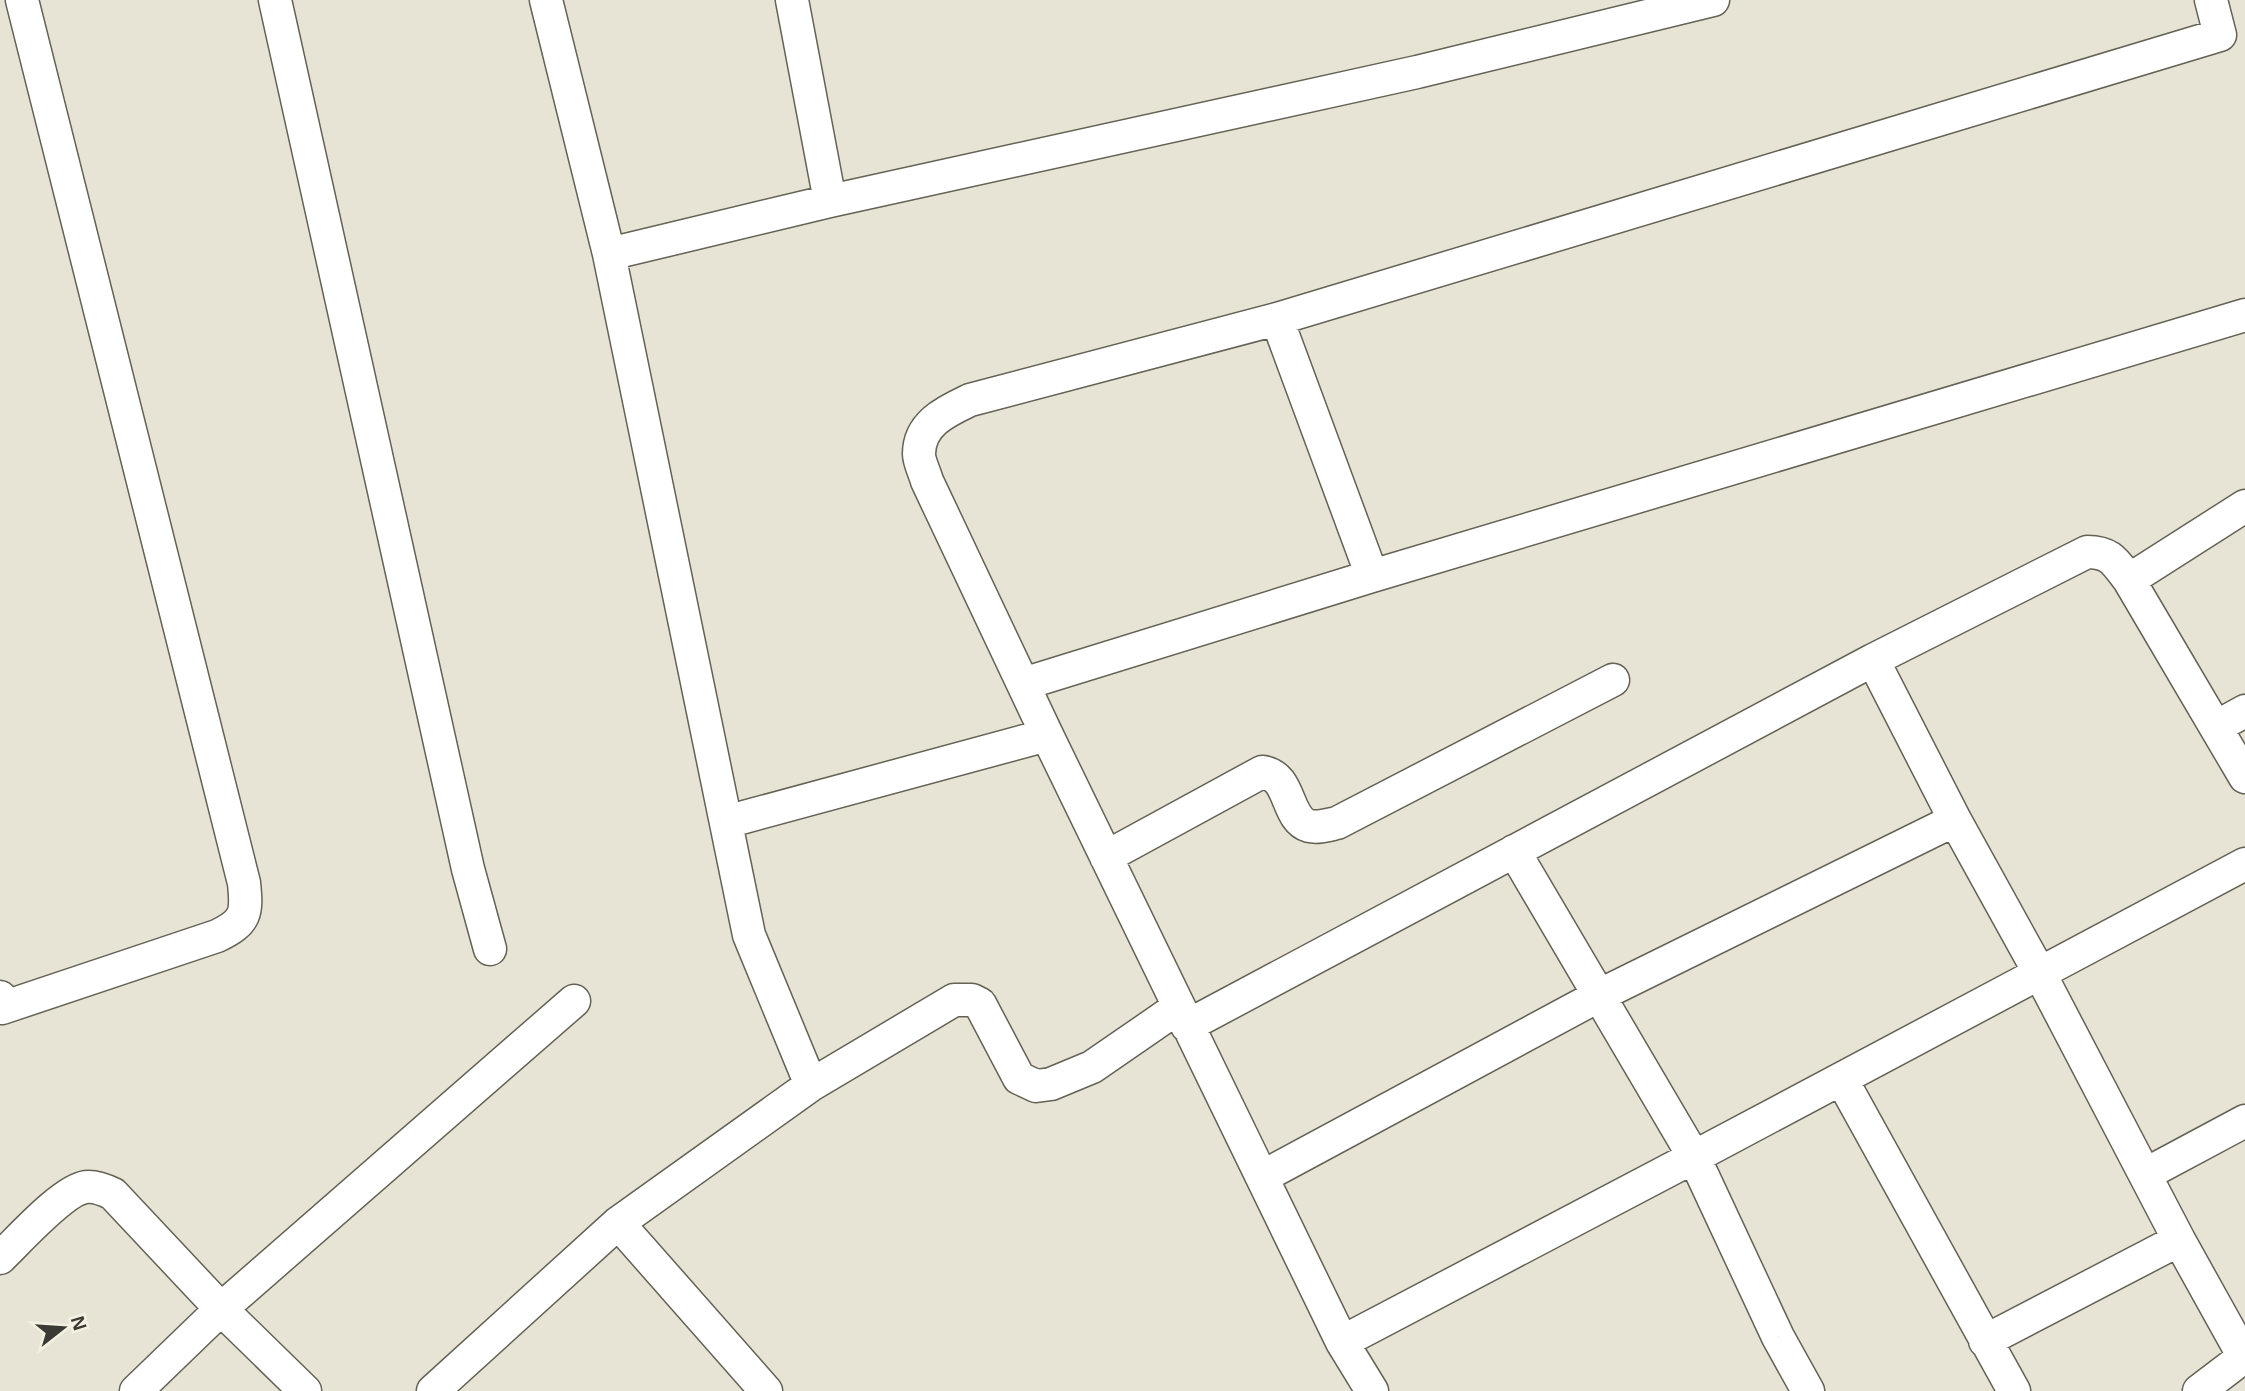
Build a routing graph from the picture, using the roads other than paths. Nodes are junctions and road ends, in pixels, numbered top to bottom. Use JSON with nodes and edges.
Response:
{"nodes":[{"id":1,"x":22,"y":0,"type":"edge"},
{"id":2,"x":275,"y":0,"type":"edge"},
{"id":3,"x":546,"y":0,"type":"edge"},
{"id":4,"x":792,"y":0,"type":"edge"},
{"id":5,"x":1713,"y":0,"type":"edge"},
{"id":6,"x":2211,"y":0,"type":"edge"},
{"id":7,"x":2232,"y":33,"type":"edge"},
{"id":8,"x":830,"y":201,"type":"junction"},
{"id":9,"x":609,"y":254,"type":"junction"},
{"id":10,"x":2245,"y":315,"type":"edge"},
{"id":11,"x":1277,"y":319,"type":"junction"},
{"id":12,"x":2245,"y":506,"type":"edge"},
{"id":13,"x":1372,"y":576,"type":"junction"},
{"id":14,"x":2129,"y":580,"type":"junction"},
{"id":15,"x":1873,"y":660,"type":"junction"},
{"id":16,"x":1612,"y":680,"type":"dead end"},
{"id":17,"x":1023,"y":684,"type":"junction"},
{"id":18,"x":2245,"y":711,"type":"edge"},
{"id":19,"x":2216,"y":727,"type":"junction"},
{"id":20,"x":1047,"y":735,"type":"junction"},
{"id":21,"x":2245,"y":776,"type":"edge"},
{"id":22,"x":1955,"y":820,"type":"junction"},
{"id":23,"x":726,"y":822,"type":"junction"},
{"id":24,"x":1514,"y":851,"type":"junction"},
{"id":25,"x":1106,"y":858,"type":"junction"},
{"id":26,"x":2245,"y":864,"type":"edge"},
{"id":27,"x":490,"y":949,"type":"dead end"},
{"id":28,"x":2039,"y":972,"type":"junction"},
{"id":29,"x":1600,"y":995,"type":"junction"},
{"id":30,"x":574,"y":1001,"type":"dead end"},
{"id":31,"x":1,"y":1007,"type":"edge"},
{"id":32,"x":1183,"y":1016,"type":"junction"},
{"id":33,"x":1842,"y":1080,"type":"junction"},
{"id":34,"x":811,"y":1085,"type":"junction"},
{"id":35,"x":2245,"y":1121,"type":"edge"},
{"id":36,"x":1694,"y":1157,"type":"junction"},
{"id":37,"x":2146,"y":1174,"type":"junction"},
{"id":38,"x":1262,"y":1177,"type":"junction"},
{"id":39,"x":618,"y":1223,"type":"junction"},
{"id":40,"x":2179,"y":1240,"type":"junction"},
{"id":41,"x":0,"y":1258,"type":"edge"},
{"id":42,"x":221,"y":1309,"type":"junction"},
{"id":43,"x":1985,"y":1341,"type":"junction"},
{"id":44,"x":1342,"y":1342,"type":"junction"},
{"id":45,"x":2244,"y":1357,"type":"edge"},
{"id":46,"x":136,"y":1391,"type":"edge"},
{"id":47,"x":305,"y":1391,"type":"edge"},
{"id":48,"x":433,"y":1391,"type":"edge"},
{"id":49,"x":766,"y":1391,"type":"edge"},
{"id":50,"x":1372,"y":1391,"type":"edge"},
{"id":51,"x":1808,"y":1391,"type":"edge"},
{"id":52,"x":2014,"y":1391,"type":"edge"},
{"id":53,"x":2199,"y":1391,"type":"edge"}],
"edges":[{"from":1,"to":31,"type":"street"},
{"from":2,"to":27,"type":"street"},
{"from":3,"to":9,"type":"street"},
{"from":4,"to":8,"type":"street"},
{"from":5,"to":8,"type":"street"},
{"from":6,"to":7,"type":"street"},
{"from":7,"to":11,"type":"street"},
{"from":8,"to":9,"type":"street"},
{"from":9,"to":23,"type":"street"},
{"from":10,"to":13,"type":"street"},
{"from":11,"to":13,"type":"street"},
{"from":11,"to":17,"type":"street"},
{"from":12,"to":14,"type":"street"},
{"from":13,"to":17,"type":"street"},
{"from":14,"to":15,"type":"street"},
{"from":14,"to":19,"type":"street"},
{"from":15,"to":22,"type":"street"},
{"from":15,"to":24,"type":"street"},
{"from":16,"to":25,"type":"street"},
{"from":17,"to":20,"type":"street"},
{"from":18,"to":19,"type":"street"},
{"from":19,"to":21,"type":"street"},
{"from":20,"to":23,"type":"street"},
{"from":20,"to":25,"type":"street"},
{"from":22,"to":28,"type":"street"},
{"from":22,"to":29,"type":"street"},
{"from":23,"to":34,"type":"street"},
{"from":24,"to":29,"type":"street"},
{"from":24,"to":32,"type":"street"},
{"from":25,"to":32,"type":"street"},
{"from":26,"to":28,"type":"street"},
{"from":28,"to":33,"type":"street"},
{"from":28,"to":37,"type":"street"},
{"from":29,"to":36,"type":"street"},
{"from":29,"to":38,"type":"street"},
{"from":30,"to":42,"type":"street"},
{"from":32,"to":34,"type":"street"},
{"from":32,"to":38,"type":"street"},
{"from":33,"to":36,"type":"street"},
{"from":33,"to":43,"type":"street"},
{"from":34,"to":39,"type":"street"},
{"from":35,"to":37,"type":"street"},
{"from":36,"to":44,"type":"street"},
{"from":36,"to":51,"type":"street"},
{"from":37,"to":40,"type":"street"},
{"from":38,"to":44,"type":"street"},
{"from":39,"to":48,"type":"street"},
{"from":39,"to":49,"type":"street"},
{"from":40,"to":43,"type":"street"},
{"from":40,"to":45,"type":"street"},
{"from":41,"to":42,"type":"street"},
{"from":42,"to":46,"type":"street"},
{"from":42,"to":47,"type":"street"},
{"from":43,"to":52,"type":"street"},
{"from":44,"to":50,"type":"street"},
{"from":45,"to":53,"type":"street"}]}
